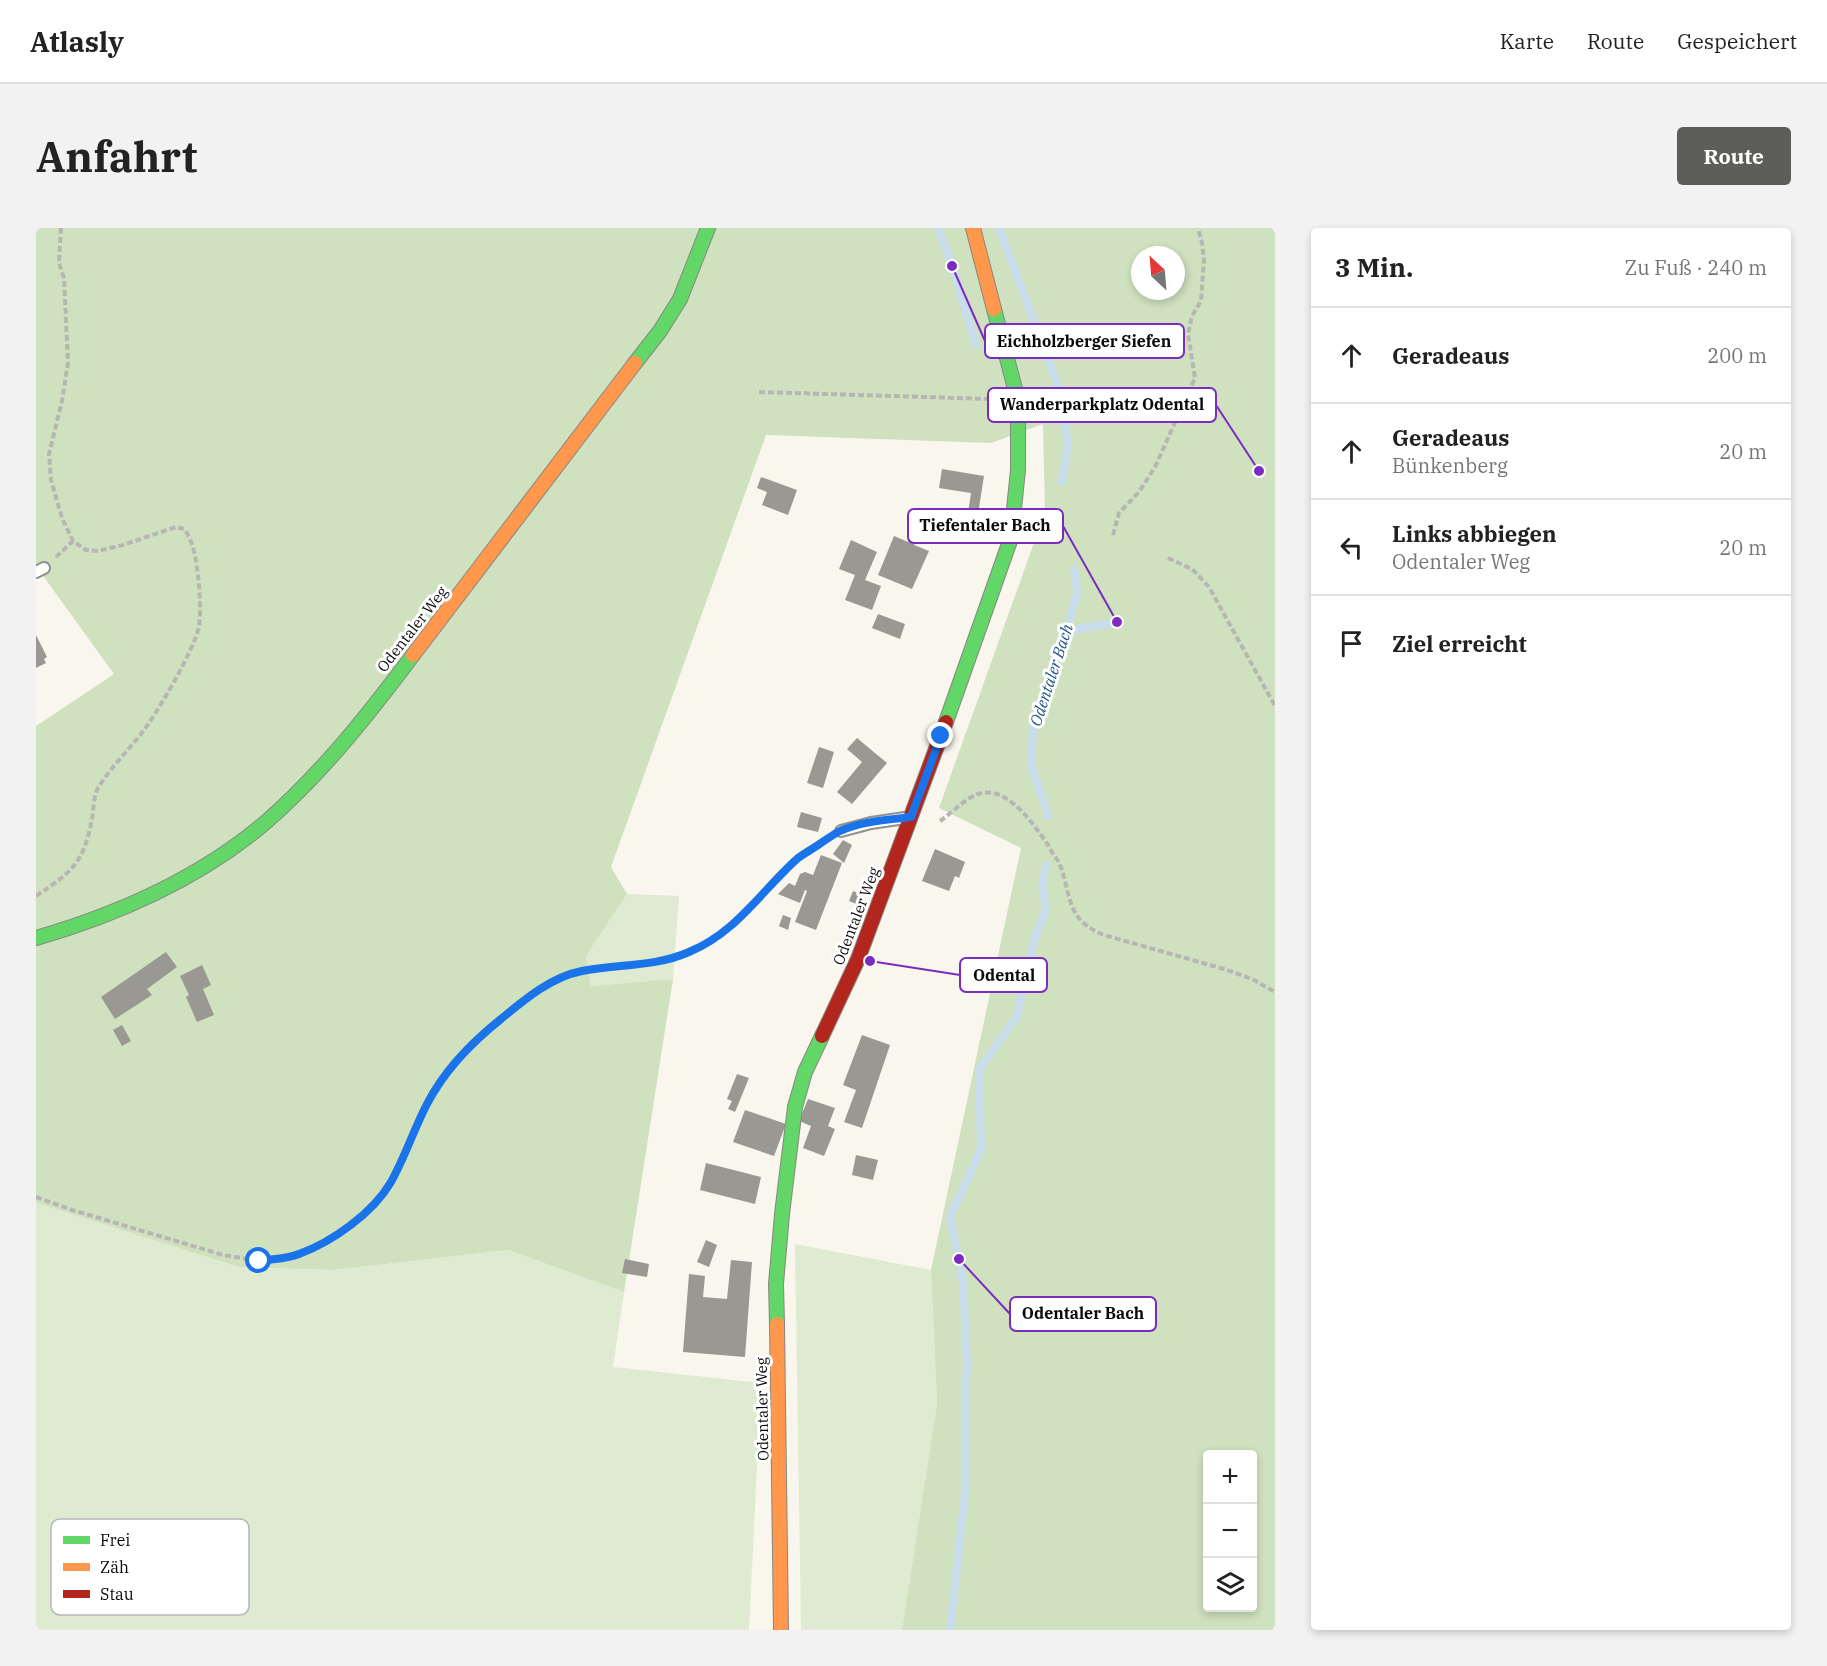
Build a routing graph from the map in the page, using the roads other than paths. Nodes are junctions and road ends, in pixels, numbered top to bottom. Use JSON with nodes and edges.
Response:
{"nodes":[{"id":1,"x":708,"y":228,"type":"edge"},
{"id":2,"x":973,"y":228,"type":"edge"},
{"id":3,"x":911,"y":817,"type":"junction"},
{"id":4,"x":840,"y":831,"type":"road end"},
{"id":5,"x":36,"y":938,"type":"edge"},
{"id":6,"x":781,"y":1630,"type":"edge"}],
"edges":[{"from":1,"to":5,"type":"main road","name":"Odentaler Weg"},
{"from":2,"to":3,"type":"main road","name":"Odentaler Weg"},
{"from":3,"to":4,"type":"lane"},
{"from":3,"to":6,"type":"main road","name":"Odentaler Weg"}]}
